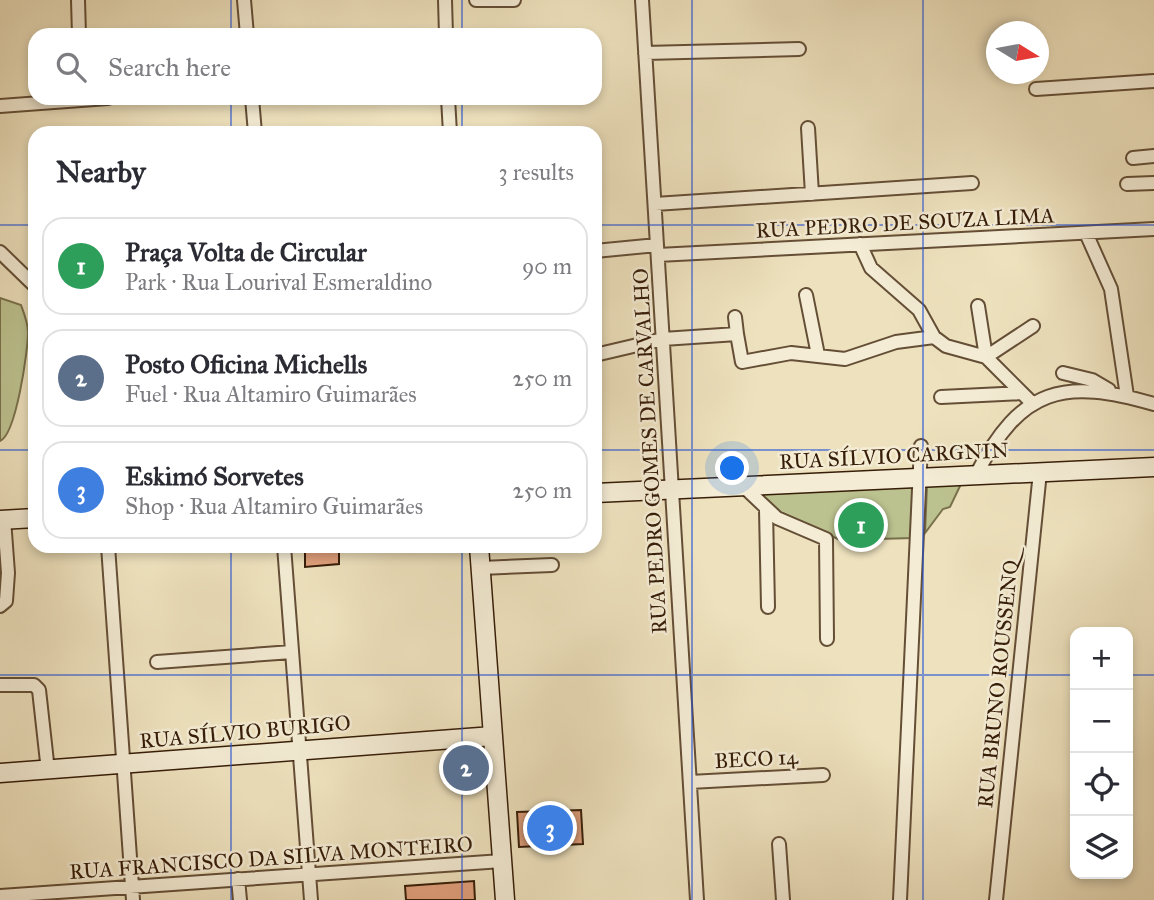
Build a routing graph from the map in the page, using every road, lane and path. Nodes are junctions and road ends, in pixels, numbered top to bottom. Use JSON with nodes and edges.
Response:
{"nodes":[{"id":1,"x":79,"y":0,"type":"edge"},
{"id":2,"x":244,"y":0,"type":"edge"},
{"id":3,"x":445,"y":0,"type":"edge"},
{"id":4,"x":476,"y":0,"type":"edge"},
{"id":5,"x":514,"y":0,"type":"edge"},
{"id":6,"x":642,"y":0,"type":"edge"},
{"id":7,"x":79,"y":28,"type":"edge"},
{"id":8,"x":246,"y":28,"type":"edge"},
{"id":9,"x":446,"y":28,"type":"edge"},
{"id":10,"x":799,"y":49,"type":"dead end"},
{"id":11,"x":645,"y":53,"type":"junction"},
{"id":12,"x":1154,"y":81,"type":"edge"},
{"id":13,"x":1036,"y":89,"type":"dead end"},
{"id":14,"x":28,"y":103,"type":"edge"},
{"id":15,"x":253,"y":105,"type":"edge"},
{"id":16,"x":448,"y":105,"type":"edge"},
{"id":17,"x":0,"y":106,"type":"edge"},
{"id":18,"x":254,"y":126,"type":"edge"},
{"id":19,"x":450,"y":126,"type":"edge"},
{"id":20,"x":808,"y":128,"type":"dead end"},
{"id":21,"x":1154,"y":156,"type":"edge"},
{"id":22,"x":1133,"y":158,"type":"dead end"},
{"id":23,"x":972,"y":183,"type":"dead end"},
{"id":24,"x":1154,"y":183,"type":"edge"},
{"id":25,"x":1127,"y":184,"type":"dead end"},
{"id":26,"x":812,"y":194,"type":"junction"},
{"id":27,"x":655,"y":204,"type":"junction"},
{"id":28,"x":1154,"y":229,"type":"edge"},
{"id":29,"x":1086,"y":233,"type":"junction"},
{"id":30,"x":860,"y":244,"type":"junction"},
{"id":31,"x":657,"y":250,"type":"junction"},
{"id":32,"x":602,"y":251,"type":"edge"},
{"id":33,"x":0,"y":252,"type":"edge"},
{"id":34,"x":28,"y":279,"type":"edge"},
{"id":35,"x":806,"y":295,"type":"dead end"},
{"id":36,"x":978,"y":306,"type":"dead end"},
{"id":37,"x":735,"y":317,"type":"dead end"},
{"id":38,"x":1033,"y":326,"type":"dead end"},
{"id":39,"x":737,"y":334,"type":"junction"},
{"id":40,"x":934,"y":337,"type":"junction"},
{"id":41,"x":663,"y":339,"type":"junction"},
{"id":42,"x":602,"y":353,"type":"edge"},
{"id":43,"x":818,"y":355,"type":"junction"},
{"id":44,"x":986,"y":357,"type":"junction"},
{"id":45,"x":1063,"y":373,"type":"dead end"},
{"id":46,"x":1021,"y":393,"type":"junction"},
{"id":47,"x":1112,"y":393,"type":"junction"},
{"id":48,"x":1127,"y":396,"type":"junction"},
{"id":49,"x":941,"y":397,"type":"dead end"},
{"id":50,"x":1033,"y":404,"type":"junction"},
{"id":51,"x":1154,"y":404,"type":"edge"},
{"id":52,"x":921,"y":446,"type":"dead end"},
{"id":53,"x":1154,"y":467,"type":"edge"},
{"id":54,"x":1040,"y":472,"type":"junction"},
{"id":55,"x":976,"y":475,"type":"junction"},
{"id":56,"x":921,"y":478,"type":"junction"},
{"id":57,"x":743,"y":486,"type":"junction"},
{"id":58,"x":672,"y":489,"type":"junction"},
{"id":59,"x":602,"y":493,"type":"edge"},
{"id":60,"x":766,"y":510,"type":"junction"},
{"id":61,"x":28,"y":518,"type":"edge"},
{"id":62,"x":2,"y":520,"type":"edge"},
{"id":63,"x":109,"y":553,"type":"edge"},
{"id":64,"x":285,"y":553,"type":"edge"},
{"id":65,"x":480,"y":553,"type":"edge"},
{"id":66,"x":552,"y":565,"type":"dead end"},
{"id":67,"x":481,"y":568,"type":"junction"},
{"id":68,"x":0,"y":606,"type":"edge"},
{"id":69,"x":768,"y":607,"type":"dead end"},
{"id":70,"x":827,"y":639,"type":"dead end"},
{"id":71,"x":292,"y":652,"type":"junction"},
{"id":72,"x":157,"y":662,"type":"dead end"},
{"id":73,"x":0,"y":685,"type":"edge"},
{"id":74,"x":493,"y":736,"type":"junction"},
{"id":75,"x":300,"y":751,"type":"junction"},
{"id":76,"x":124,"y":765,"type":"junction"},
{"id":77,"x":48,"y":771,"type":"junction"},
{"id":78,"x":0,"y":773,"type":"edge"},
{"id":79,"x":824,"y":775,"type":"dead end"},
{"id":80,"x":690,"y":782,"type":"junction"},
{"id":81,"x":779,"y":844,"type":"dead end"},
{"id":82,"x":502,"y":861,"type":"junction"},
{"id":83,"x":309,"y":874,"type":"junction"},
{"id":84,"x":238,"y":879,"type":"junction"},
{"id":85,"x":133,"y":893,"type":"edge"},
{"id":86,"x":0,"y":896,"type":"edge"},
{"id":87,"x":240,"y":900,"type":"edge"},
{"id":88,"x":311,"y":900,"type":"edge"},
{"id":89,"x":505,"y":900,"type":"edge"},
{"id":90,"x":697,"y":900,"type":"edge"},
{"id":91,"x":783,"y":900,"type":"edge"},
{"id":92,"x":900,"y":900,"type":"edge"},
{"id":93,"x":996,"y":900,"type":"edge"}],
"edges":[{"from":1,"to":7,"type":"street"},
{"from":2,"to":8,"type":"street"},
{"from":3,"to":9,"type":"street"},
{"from":4,"to":5,"type":"street"},
{"from":6,"to":11,"type":"street","name":"RUA PEDRO GOMES DE CARVALHO"},
{"from":10,"to":11,"type":"street"},
{"from":11,"to":27,"type":"street","name":"RUA PEDRO GOMES DE CARVALHO"},
{"from":12,"to":13,"type":"street"},
{"from":14,"to":17,"type":"street"},
{"from":15,"to":18,"type":"street"},
{"from":16,"to":19,"type":"street"},
{"from":20,"to":26,"type":"street"},
{"from":21,"to":22,"type":"street"},
{"from":23,"to":26,"type":"street"},
{"from":24,"to":25,"type":"street"},
{"from":26,"to":27,"type":"street"},
{"from":27,"to":31,"type":"street","name":"RUA PEDRO GOMES DE CARVALHO"},
{"from":28,"to":29,"type":"street","name":"RUA PEDRO DE SOUZA LIMA"},
{"from":29,"to":30,"type":"street","name":"RUA PEDRO DE SOUZA LIMA"},
{"from":29,"to":48,"type":"street"},
{"from":30,"to":31,"type":"street","name":"RUA PEDRO DE SOUZA LIMA"},
{"from":30,"to":40,"type":"street"},
{"from":31,"to":32,"type":"street","name":"RUA PEDRO DE SOUZA LIMA"},
{"from":31,"to":41,"type":"street","name":"RUA PEDRO GOMES DE CARVALHO"},
{"from":33,"to":34,"type":"street"},
{"from":35,"to":43,"type":"street"},
{"from":36,"to":44,"type":"street"},
{"from":37,"to":39,"type":"street"},
{"from":38,"to":44,"type":"street"},
{"from":39,"to":41,"type":"street"},
{"from":39,"to":43,"type":"street"},
{"from":40,"to":43,"type":"street"},
{"from":40,"to":44,"type":"street"},
{"from":41,"to":42,"type":"street"},
{"from":41,"to":58,"type":"street","name":"RUA PEDRO GOMES DE CARVALHO"},
{"from":44,"to":46,"type":"street"},
{"from":45,"to":47,"type":"street"},
{"from":46,"to":49,"type":"street"},
{"from":46,"to":50,"type":"street"},
{"from":47,"to":48,"type":"street"},
{"from":47,"to":50,"type":"street"},
{"from":48,"to":51,"type":"street"},
{"from":50,"to":55,"type":"street"},
{"from":52,"to":56,"type":"street"},
{"from":53,"to":54,"type":"street","name":"RUA SÍLVIO CARGNIN"},
{"from":54,"to":55,"type":"street","name":"RUA SÍLVIO CARGNIN"},
{"from":54,"to":93,"type":"street","name":"RUA BRUNO ROUSSENQ"},
{"from":55,"to":56,"type":"street","name":"RUA SÍLVIO CARGNIN"},
{"from":56,"to":57,"type":"street","name":"RUA SÍLVIO CARGNIN"},
{"from":56,"to":92,"type":"street"},
{"from":57,"to":58,"type":"street","name":"RUA SÍLVIO CARGNIN"},
{"from":57,"to":60,"type":"street"},
{"from":58,"to":59,"type":"street","name":"RUA SÍLVIO CARGNIN"},
{"from":58,"to":80,"type":"street","name":"RUA PEDRO GOMES DE CARVALHO"},
{"from":60,"to":69,"type":"street"},
{"from":60,"to":70,"type":"street"},
{"from":61,"to":62,"type":"street"},
{"from":62,"to":68,"type":"street"},
{"from":63,"to":76,"type":"street"},
{"from":64,"to":71,"type":"street"},
{"from":65,"to":67,"type":"street"},
{"from":66,"to":67,"type":"street"},
{"from":67,"to":74,"type":"street"},
{"from":71,"to":72,"type":"street"},
{"from":71,"to":75,"type":"street"},
{"from":73,"to":77,"type":"street"},
{"from":74,"to":75,"type":"street","name":"RUA SÍLVIO BURIGO"},
{"from":74,"to":82,"type":"street"},
{"from":75,"to":76,"type":"street","name":"RUA SÍLVIO BURIGO"},
{"from":75,"to":83,"type":"street"},
{"from":76,"to":77,"type":"street","name":"RUA SÍLVIO BURIGO"},
{"from":76,"to":85,"type":"street"},
{"from":77,"to":78,"type":"street","name":"RUA SÍLVIO BURIGO"},
{"from":79,"to":80,"type":"street","name":"BECO 14"},
{"from":80,"to":90,"type":"street","name":"RUA PEDRO GOMES DE CARVALHO"},
{"from":81,"to":91,"type":"street"},
{"from":82,"to":83,"type":"street","name":"RUA FRANCISCO DA SILVA MONTEIRO"},
{"from":82,"to":89,"type":"street"},
{"from":83,"to":84,"type":"street","name":"RUA FRANCISCO DA SILVA MONTEIRO"},
{"from":83,"to":88,"type":"street"},
{"from":84,"to":85,"type":"street","name":"RUA FRANCISCO DA SILVA MONTEIRO"},
{"from":84,"to":87,"type":"street"},
{"from":85,"to":86,"type":"street","name":"RUA FRANCISCO DA SILVA MONTEIRO"}]}
